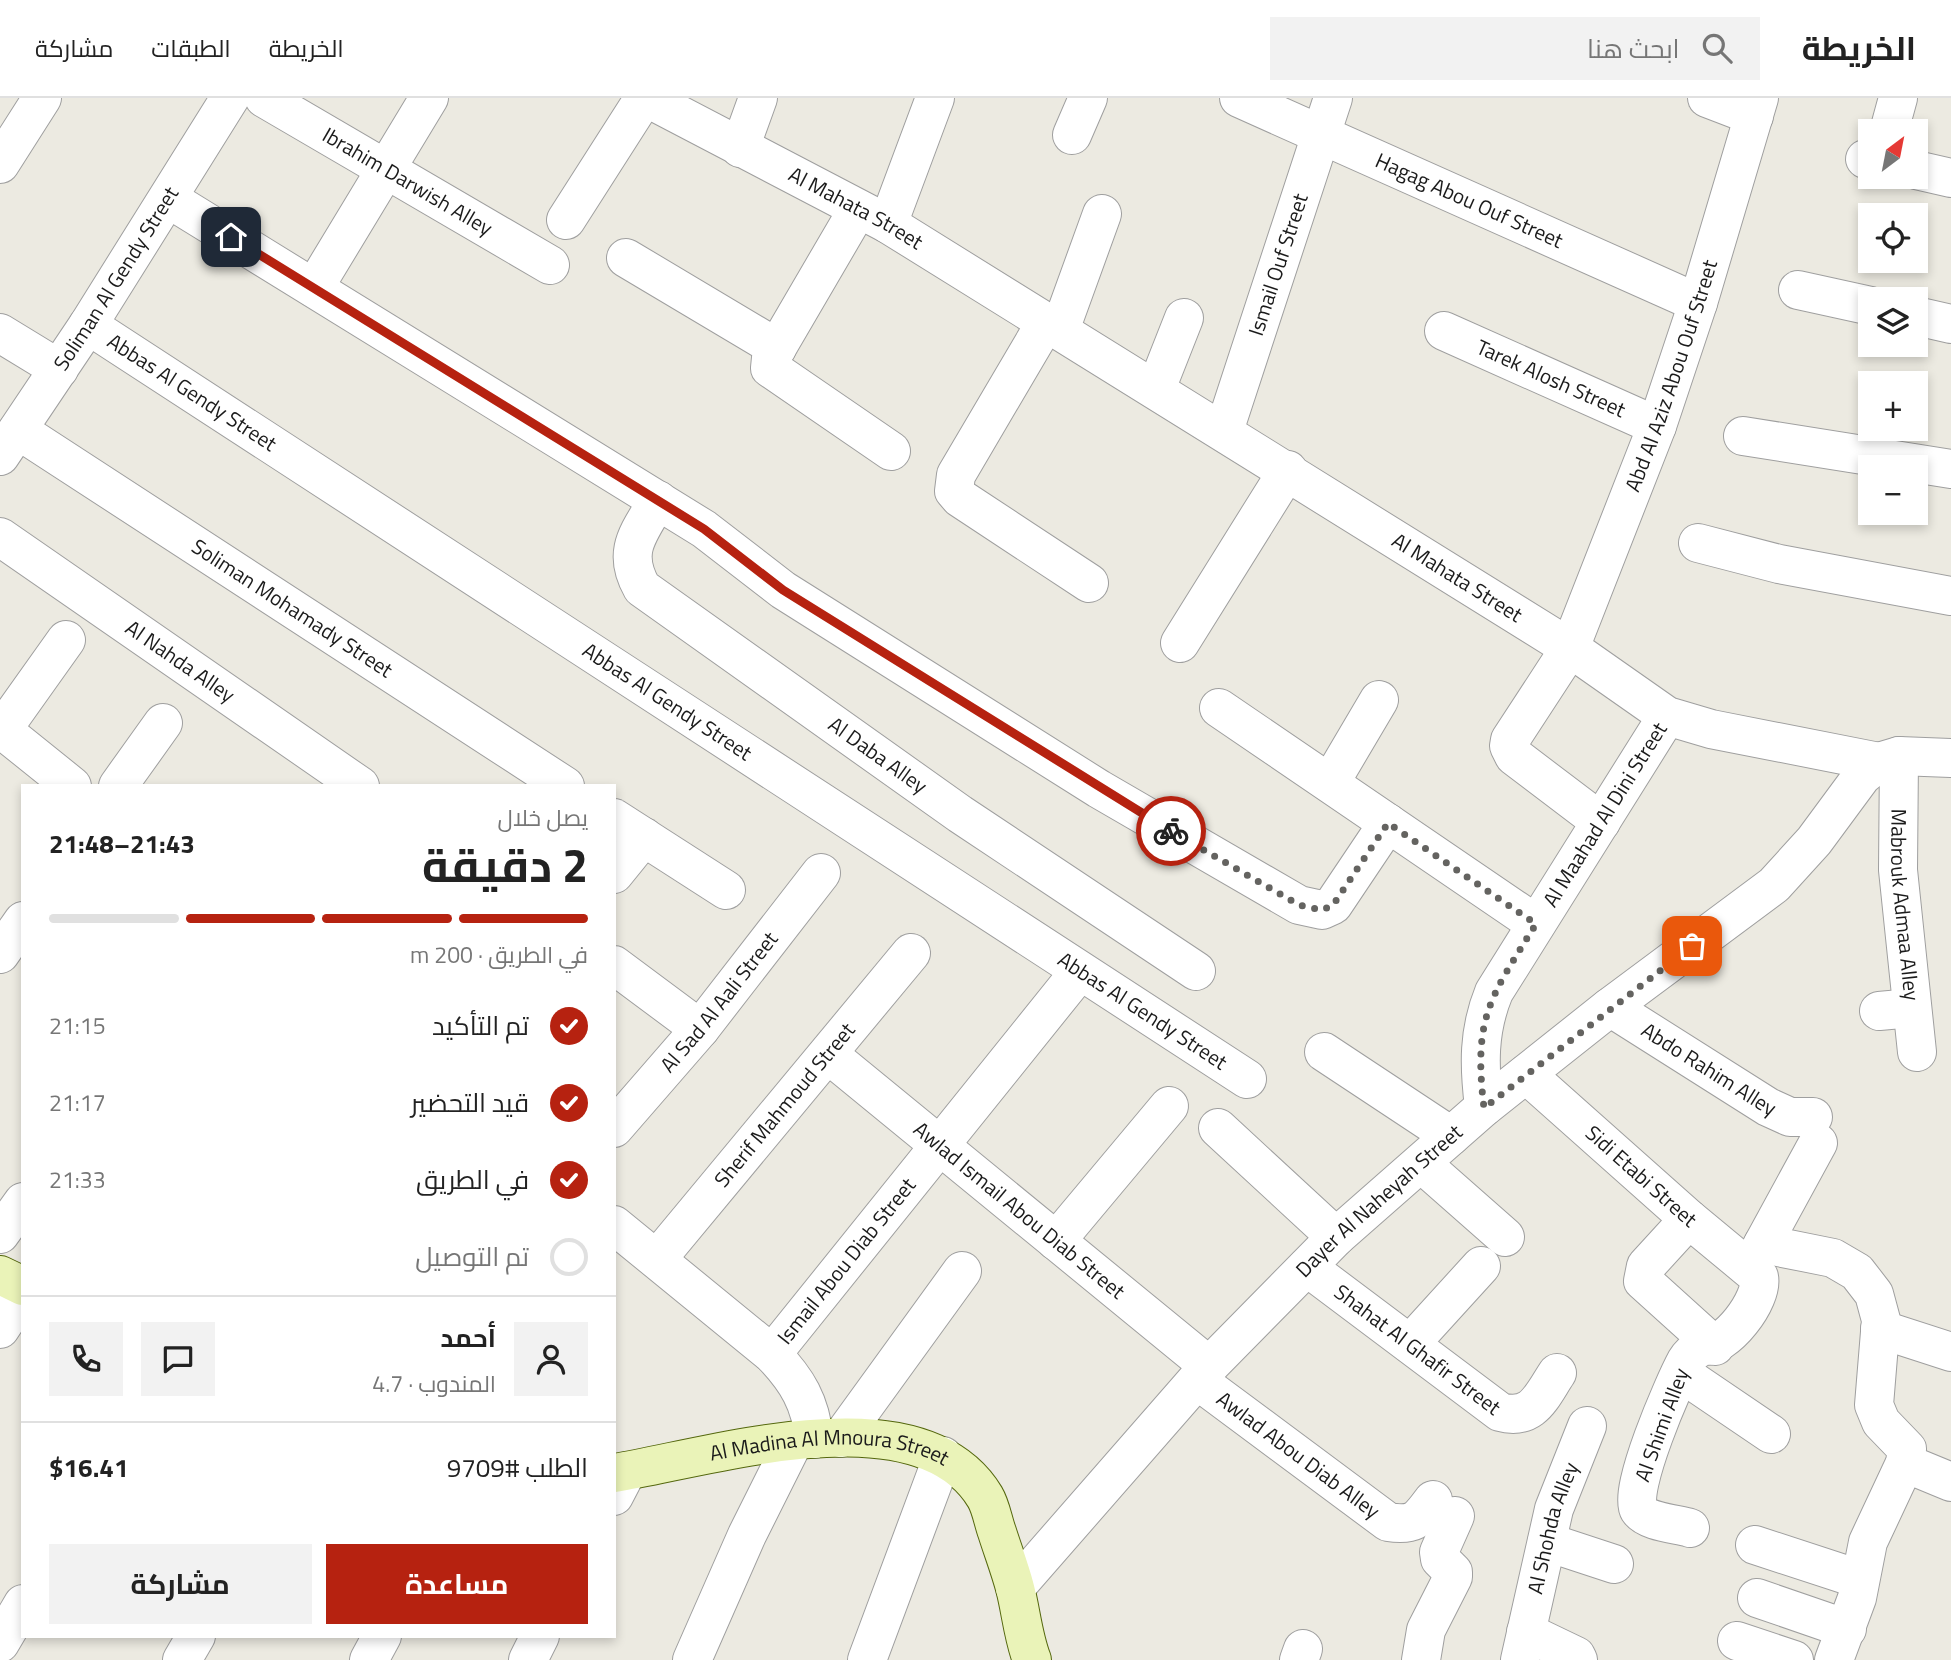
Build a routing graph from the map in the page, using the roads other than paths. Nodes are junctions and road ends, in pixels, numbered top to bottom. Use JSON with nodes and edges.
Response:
{"nodes":[{"id":1,"x":230,"y":98,"type":"edge"},
{"id":2,"x":264,"y":98,"type":"edge"},
{"id":3,"x":429,"y":98,"type":"edge"},
{"id":4,"x":646,"y":98,"type":"edge"},
{"id":5,"x":758,"y":98,"type":"edge"},
{"id":6,"x":934,"y":98,"type":"edge"},
{"id":7,"x":1088,"y":98,"type":"edge"},
{"id":8,"x":1239,"y":98,"type":"edge"},
{"id":9,"x":1333,"y":98,"type":"edge"},
{"id":10,"x":1707,"y":98,"type":"edge"},
{"id":11,"x":1898,"y":98,"type":"edge"},
{"id":12,"x":30,"y":102,"type":"edge"},
{"id":13,"x":1757,"y":107,"type":"edge"},
{"id":14,"x":1889,"y":119,"type":"edge"},
{"id":15,"x":1072,"y":135,"type":"dead end"},
{"id":16,"x":1322,"y":135,"type":"junction"},
{"id":17,"x":740,"y":148,"type":"junction"},
{"id":18,"x":0,"y":164,"type":"edge"},
{"id":19,"x":386,"y":169,"type":"junction"},
{"id":20,"x":1928,"y":173,"type":"edge"},
{"id":21,"x":1951,"y":178,"type":"edge"},
{"id":22,"x":169,"y":199,"type":"junction"},
{"id":23,"x":1102,"y":214,"type":"dead end"},
{"id":24,"x":873,"y":216,"type":"junction"},
{"id":25,"x":566,"y":220,"type":"dead end"},
{"id":26,"x":626,"y":258,"type":"dead end"},
{"id":27,"x":550,"y":265,"type":"dead end"},
{"id":28,"x":314,"y":288,"type":"junction"},
{"id":29,"x":1798,"y":290,"type":"dead end"},
{"id":30,"x":1698,"y":303,"type":"junction"},
{"id":31,"x":1858,"y":303,"type":"edge"},
{"id":32,"x":1184,"y":318,"type":"dead end"},
{"id":33,"x":1928,"y":319,"type":"edge"},
{"id":34,"x":1951,"y":324,"type":"edge"},
{"id":35,"x":88,"y":325,"type":"junction"},
{"id":36,"x":1053,"y":326,"type":"junction"},
{"id":37,"x":1444,"y":331,"type":"dead end"},
{"id":38,"x":0,"y":333,"type":"edge"},
{"id":39,"x":777,"y":348,"type":"junction"},
{"id":40,"x":59,"y":369,"type":"junction"},
{"id":41,"x":1156,"y":389,"type":"junction"},
{"id":42,"x":1657,"y":426,"type":"junction"},
{"id":43,"x":1224,"y":431,"type":"junction"},
{"id":44,"x":1743,"y":436,"type":"dead end"},
{"id":45,"x":9,"y":444,"type":"edge"},
{"id":46,"x":891,"y":451,"type":"dead end"},
{"id":47,"x":1951,"y":469,"type":"edge"},
{"id":48,"x":1288,"y":470,"type":"junction"},
{"id":49,"x":658,"y":500,"type":"junction"},
{"id":50,"x":0,"y":537,"type":"edge"},
{"id":51,"x":1698,"y":543,"type":"dead end"},
{"id":52,"x":1089,"y":583,"type":"dead end"},
{"id":53,"x":1951,"y":596,"type":"edge"},
{"id":54,"x":66,"y":640,"type":"dead end"},
{"id":55,"x":1180,"y":643,"type":"dead end"},
{"id":56,"x":1570,"y":648,"type":"junction"},
{"id":57,"x":1379,"y":700,"type":"dead end"},
{"id":58,"x":1220,"y":708,"type":"dead end"},
{"id":59,"x":1667,"y":716,"type":"junction"},
{"id":60,"x":163,"y":723,"type":"dead end"},
{"id":61,"x":1,"y":729,"type":"edge"},
{"id":62,"x":1951,"y":758,"type":"edge"},
{"id":63,"x":1889,"y":759,"type":"junction"},
{"id":64,"x":1330,"y":783,"type":"junction"},
{"id":65,"x":70,"y":784,"type":"edge"},
{"id":66,"x":119,"y":784,"type":"edge"},
{"id":67,"x":357,"y":784,"type":"edge"},
{"id":68,"x":562,"y":784,"type":"edge"},
{"id":69,"x":1601,"y":822,"type":"junction"},
{"id":70,"x":1388,"y":823,"type":"junction"},
{"id":71,"x":629,"y":827,"type":"edge"},
{"id":72,"x":616,"y":868,"type":"edge"},
{"id":73,"x":821,"y":873,"type":"dead end"},
{"id":74,"x":726,"y":890,"type":"dead end"},
{"id":75,"x":1536,"y":924,"type":"junction"},
{"id":76,"x":21,"y":925,"type":"edge"},
{"id":77,"x":911,"y":953,"type":"dead end"},
{"id":78,"x":0,"y":954,"type":"edge"},
{"id":79,"x":616,"y":966,"type":"edge"},
{"id":80,"x":1080,"y":971,"type":"junction"},
{"id":81,"x":1196,"y":971,"type":"dead end"},
{"id":82,"x":1610,"y":1007,"type":"junction"},
{"id":83,"x":700,"y":1029,"type":"junction"},
{"id":84,"x":1325,"y":1052,"type":"dead end"},
{"id":85,"x":1917,"y":1052,"type":"dead end"},
{"id":86,"x":828,"y":1054,"type":"junction"},
{"id":87,"x":1526,"y":1074,"type":"junction"},
{"id":88,"x":1247,"y":1079,"type":"dead end"},
{"id":89,"x":1169,"y":1106,"type":"dead end"},
{"id":90,"x":1484,"y":1108,"type":"junction"},
{"id":91,"x":616,"y":1126,"type":"edge"},
{"id":92,"x":1218,"y":1128,"type":"dead end"},
{"id":93,"x":1816,"y":1130,"type":"joint"},
{"id":94,"x":1451,"y":1136,"type":"junction"},
{"id":95,"x":939,"y":1146,"type":"junction"},
{"id":96,"x":1421,"y":1163,"type":"junction"},
{"id":97,"x":21,"y":1205,"type":"edge"},
{"id":98,"x":1689,"y":1219,"type":"junction"},
{"id":99,"x":616,"y":1229,"type":"edge"},
{"id":100,"x":0,"y":1234,"type":"edge"},
{"id":101,"x":1336,"y":1237,"type":"junction"},
{"id":102,"x":1505,"y":1237,"type":"dead end"},
{"id":103,"x":1056,"y":1241,"type":"junction"},
{"id":104,"x":657,"y":1259,"type":"junction"},
{"id":105,"x":1757,"y":1263,"type":"junction"},
{"id":106,"x":1481,"y":1266,"type":"dead end"},
{"id":107,"x":1307,"y":1267,"type":"junction"},
{"id":108,"x":962,"y":1270,"type":"dead end"},
{"id":109,"x":0,"y":1275,"type":"edge"},
{"id":110,"x":21,"y":1285,"type":"edge"},
{"id":111,"x":21,"y":1297,"type":"edge"},
{"id":112,"x":0,"y":1329,"type":"edge"},
{"id":113,"x":1880,"y":1329,"type":"junction"},
{"id":114,"x":1410,"y":1343,"type":"junction"},
{"id":115,"x":1715,"y":1346,"type":"junction"},
{"id":116,"x":1951,"y":1352,"type":"edge"},
{"id":117,"x":772,"y":1354,"type":"junction"},
{"id":118,"x":1203,"y":1373,"type":"junction"},
{"id":119,"x":1557,"y":1373,"type":"dead end"},
{"id":120,"x":1681,"y":1373,"type":"junction"},
{"id":121,"x":1587,"y":1426,"type":"dead end"},
{"id":122,"x":1771,"y":1434,"type":"dead end"},
{"id":123,"x":817,"y":1440,"type":"junction"},
{"id":124,"x":943,"y":1456,"type":"junction"},
{"id":125,"x":1905,"y":1463,"type":"junction"},
{"id":126,"x":619,"y":1480,"type":"edge"},
{"id":127,"x":1951,"y":1482,"type":"edge"},
{"id":128,"x":1690,"y":1528,"type":"dead end"},
{"id":129,"x":1547,"y":1542,"type":"junction"},
{"id":130,"x":1755,"y":1545,"type":"dead end"},
{"id":131,"x":1614,"y":1564,"type":"dead end"},
{"id":132,"x":1859,"y":1579,"type":"junction"},
{"id":133,"x":1015,"y":1588,"type":"junction"},
{"id":134,"x":1757,"y":1598,"type":"dead end"},
{"id":135,"x":21,"y":1607,"type":"edge"},
{"id":136,"x":195,"y":1638,"type":"edge"},
{"id":137,"x":381,"y":1638,"type":"edge"},
{"id":138,"x":539,"y":1638,"type":"edge"},
{"id":139,"x":1737,"y":1640,"type":"dead end"},
{"id":140,"x":0,"y":1643,"type":"edge"},
{"id":141,"x":1841,"y":1644,"type":"edge"},
{"id":142,"x":1523,"y":1646,"type":"edge"},
{"id":143,"x":182,"y":1660,"type":"edge"},
{"id":144,"x":369,"y":1660,"type":"edge"},
{"id":145,"x":528,"y":1660,"type":"edge"},
{"id":146,"x":692,"y":1660,"type":"edge"},
{"id":147,"x":867,"y":1660,"type":"edge"},
{"id":148,"x":1032,"y":1660,"type":"edge"},
{"id":149,"x":1421,"y":1660,"type":"edge"},
{"id":150,"x":1578,"y":1660,"type":"edge"},
{"id":151,"x":1794,"y":1660,"type":"edge"}],
"edges":[{"from":1,"to":22,"type":"street","name":"Soliman Al Gendy Street"},
{"from":2,"to":19,"type":"street","name":"Ibrahim Darwish Alley"},
{"from":3,"to":19,"type":"street"},
{"from":4,"to":17,"type":"street","name":"Al Mahata Street"},
{"from":4,"to":25,"type":"street"},
{"from":5,"to":17,"type":"street"},
{"from":6,"to":24,"type":"street"},
{"from":7,"to":15,"type":"street"},
{"from":8,"to":16,"type":"street","name":"Hagag Abou Ouf Street"},
{"from":9,"to":16,"type":"street","name":"Ismail Ouf Street"},
{"from":10,"to":13,"type":"street"},
{"from":11,"to":14,"type":"street"},
{"from":12,"to":18,"type":"street"},
{"from":13,"to":30,"type":"street","name":"Abd Al Aziz Abou Ouf Street"},
{"from":16,"to":30,"type":"street","name":"Hagag Abou Ouf Street"},
{"from":16,"to":43,"type":"street","name":"Ismail Ouf Street"},
{"from":17,"to":24,"type":"street","name":"Al Mahata Street"},
{"from":19,"to":27,"type":"street","name":"Ibrahim Darwish Alley"},
{"from":19,"to":28,"type":"street"},
{"from":20,"to":21,"type":"street"},
{"from":22,"to":28,"type":"street"},
{"from":22,"to":35,"type":"street","name":"Soliman Al Gendy Street"},
{"from":23,"to":36,"type":"street"},
{"from":24,"to":36,"type":"street","name":"Al Mahata Street"},
{"from":24,"to":39,"type":"street"},
{"from":26,"to":39,"type":"street"},
{"from":28,"to":49,"type":"street"},
{"from":29,"to":31,"type":"street"},
{"from":30,"to":42,"type":"street","name":"Abd Al Aziz Abou Ouf Street"},
{"from":32,"to":41,"type":"street"},
{"from":33,"to":34,"type":"street"},
{"from":35,"to":40,"type":"street","name":"Soliman Al Gendy Street"},
{"from":35,"to":80,"type":"street","name":"Abbas Al Gendy Street"},
{"from":36,"to":41,"type":"street","name":"Al Mahata Street"},
{"from":36,"to":52,"type":"street"},
{"from":37,"to":42,"type":"street","name":"Tarek Alosh Street"},
{"from":38,"to":40,"type":"street"},
{"from":39,"to":46,"type":"street"},
{"from":40,"to":45,"type":"street","name":"Soliman Al Gendy Street"},
{"from":41,"to":43,"type":"street","name":"Al Mahata Street"},
{"from":42,"to":56,"type":"street","name":"Abd Al Aziz Abou Ouf Street"},
{"from":43,"to":48,"type":"street","name":"Al Mahata Street"},
{"from":44,"to":47,"type":"street"},
{"from":45,"to":68,"type":"street","name":"Soliman Mohamady Street"},
{"from":48,"to":55,"type":"street"},
{"from":48,"to":56,"type":"street","name":"Al Mahata Street"},
{"from":49,"to":70,"type":"street"},
{"from":49,"to":81,"type":"street","name":"Al Daba Alley"},
{"from":50,"to":67,"type":"street","name":"Al Nahda Alley"},
{"from":51,"to":53,"type":"street"},
{"from":54,"to":61,"type":"street"},
{"from":56,"to":59,"type":"street","name":"Al Mahata Street"},
{"from":56,"to":69,"type":"street","name":"Abd Al Aziz Abou Ouf Street"},
{"from":57,"to":64,"type":"street"},
{"from":58,"to":64,"type":"street"},
{"from":59,"to":63,"type":"street","name":"Al Mahata Street"},
{"from":59,"to":69,"type":"street","name":"Al Maahad Al Dini Street"},
{"from":60,"to":66,"type":"street"},
{"from":61,"to":65,"type":"street"},
{"from":62,"to":63,"type":"street"},
{"from":63,"to":82,"type":"street","name":"Dayer Al Naheyah Street"},
{"from":63,"to":85,"type":"street","name":"Mabrouk Admaa Alley"},
{"from":64,"to":70,"type":"street"},
{"from":69,"to":75,"type":"street","name":"Al Maahad Al Dini Street"},
{"from":70,"to":75,"type":"street"},
{"from":71,"to":72,"type":"street"},
{"from":71,"to":74,"type":"street"},
{"from":73,"to":83,"type":"street","name":"Al Sad Al Aali Street"},
{"from":75,"to":90,"type":"street","name":"Al Maahad Al Dini Street"},
{"from":76,"to":78,"type":"street"},
{"from":77,"to":86,"type":"street","name":"Sherif Mahmoud Street"},
{"from":79,"to":83,"type":"street"},
{"from":80,"to":88,"type":"street","name":"Abbas Al Gendy Street"},
{"from":80,"to":95,"type":"street","name":"Ismail Abou Diab Street"},
{"from":82,"to":87,"type":"street","name":"Dayer Al Naheyah Street"},
{"from":82,"to":93,"type":"street","name":"Abdo Rahim Alley"},
{"from":83,"to":91,"type":"street","name":"Al Sad Al Aali Street"},
{"from":84,"to":94,"type":"street"},
{"from":86,"to":95,"type":"street","name":"Awlad Ismail Abou Diab Street"},
{"from":86,"to":104,"type":"street","name":"Sherif Mahmoud Street"},
{"from":87,"to":90,"type":"street","name":"Dayer Al Naheyah Street"},
{"from":87,"to":98,"type":"street","name":"Sidi Etabi Street"},
{"from":89,"to":103,"type":"street"},
{"from":90,"to":94,"type":"street","name":"Dayer Al Naheyah Street"},
{"from":92,"to":101,"type":"street"},
{"from":93,"to":105,"type":"street","name":"Al Shimi Alley"},
{"from":94,"to":96,"type":"street","name":"Dayer Al Naheyah Street"},
{"from":95,"to":103,"type":"street","name":"Awlad Ismail Abou Diab Street"},
{"from":95,"to":117,"type":"street","name":"Ismail Abou Diab Street"},
{"from":96,"to":101,"type":"street","name":"Dayer Al Naheyah Street"},
{"from":96,"to":102,"type":"street"},
{"from":97,"to":100,"type":"street"},
{"from":98,"to":105,"type":"street","name":"Sidi Etabi Street"},
{"from":98,"to":115,"type":"street"},
{"from":99,"to":104,"type":"street"},
{"from":101,"to":107,"type":"street","name":"Dayer Al Naheyah Street"},
{"from":103,"to":118,"type":"street","name":"Awlad Ismail Abou Diab Street"},
{"from":104,"to":117,"type":"street"},
{"from":105,"to":113,"type":"street","name":"Sidi Etabi Street"},
{"from":105,"to":115,"type":"street","name":"Al Shimi Alley"},
{"from":106,"to":114,"type":"street"},
{"from":107,"to":114,"type":"street","name":"Shahat Al Ghafir Street"},
{"from":107,"to":118,"type":"street","name":"Dayer Al Naheyah Street"},
{"from":108,"to":123,"type":"street"},
{"from":109,"to":110,"type":"street"},
{"from":111,"to":112,"type":"street"},
{"from":113,"to":116,"type":"street"},
{"from":113,"to":125,"type":"street","name":"Sidi Etabi Street"},
{"from":114,"to":119,"type":"street","name":"Shahat Al Ghafir Street"},
{"from":115,"to":120,"type":"street","name":"Al Shimi Alley"},
{"from":117,"to":123,"type":"street"},
{"from":118,"to":133,"type":"street","name":"Dayer Al Naheyah Street"},
{"from":118,"to":149,"type":"street","name":"Awlad Abou Diab Alley"},
{"from":120,"to":122,"type":"street"},
{"from":120,"to":128,"type":"street","name":"Al Shimi Alley"},
{"from":121,"to":129,"type":"street","name":"Al Shohda Alley"},
{"from":123,"to":124,"type":"street","name":"Al Madina Al Mnoura Street"},
{"from":123,"to":126,"type":"street","name":"Al Madina Al Mnoura Street"},
{"from":123,"to":146,"type":"street"},
{"from":124,"to":133,"type":"street","name":"Al Madina Al Mnoura Street"},
{"from":124,"to":147,"type":"street"},
{"from":125,"to":127,"type":"street"},
{"from":125,"to":132,"type":"street"},
{"from":129,"to":131,"type":"street"},
{"from":129,"to":142,"type":"street","name":"Al Shohda Alley"},
{"from":130,"to":132,"type":"street"},
{"from":132,"to":141,"type":"street"},
{"from":133,"to":148,"type":"street","name":"Al Madina Al Mnoura Street"},
{"from":134,"to":141,"type":"street"},
{"from":135,"to":140,"type":"street"},
{"from":136,"to":143,"type":"street"},
{"from":137,"to":144,"type":"street"},
{"from":138,"to":145,"type":"street"},
{"from":139,"to":151,"type":"street"},
{"from":142,"to":150,"type":"street","name":"Al Shohda Alley"}]}
